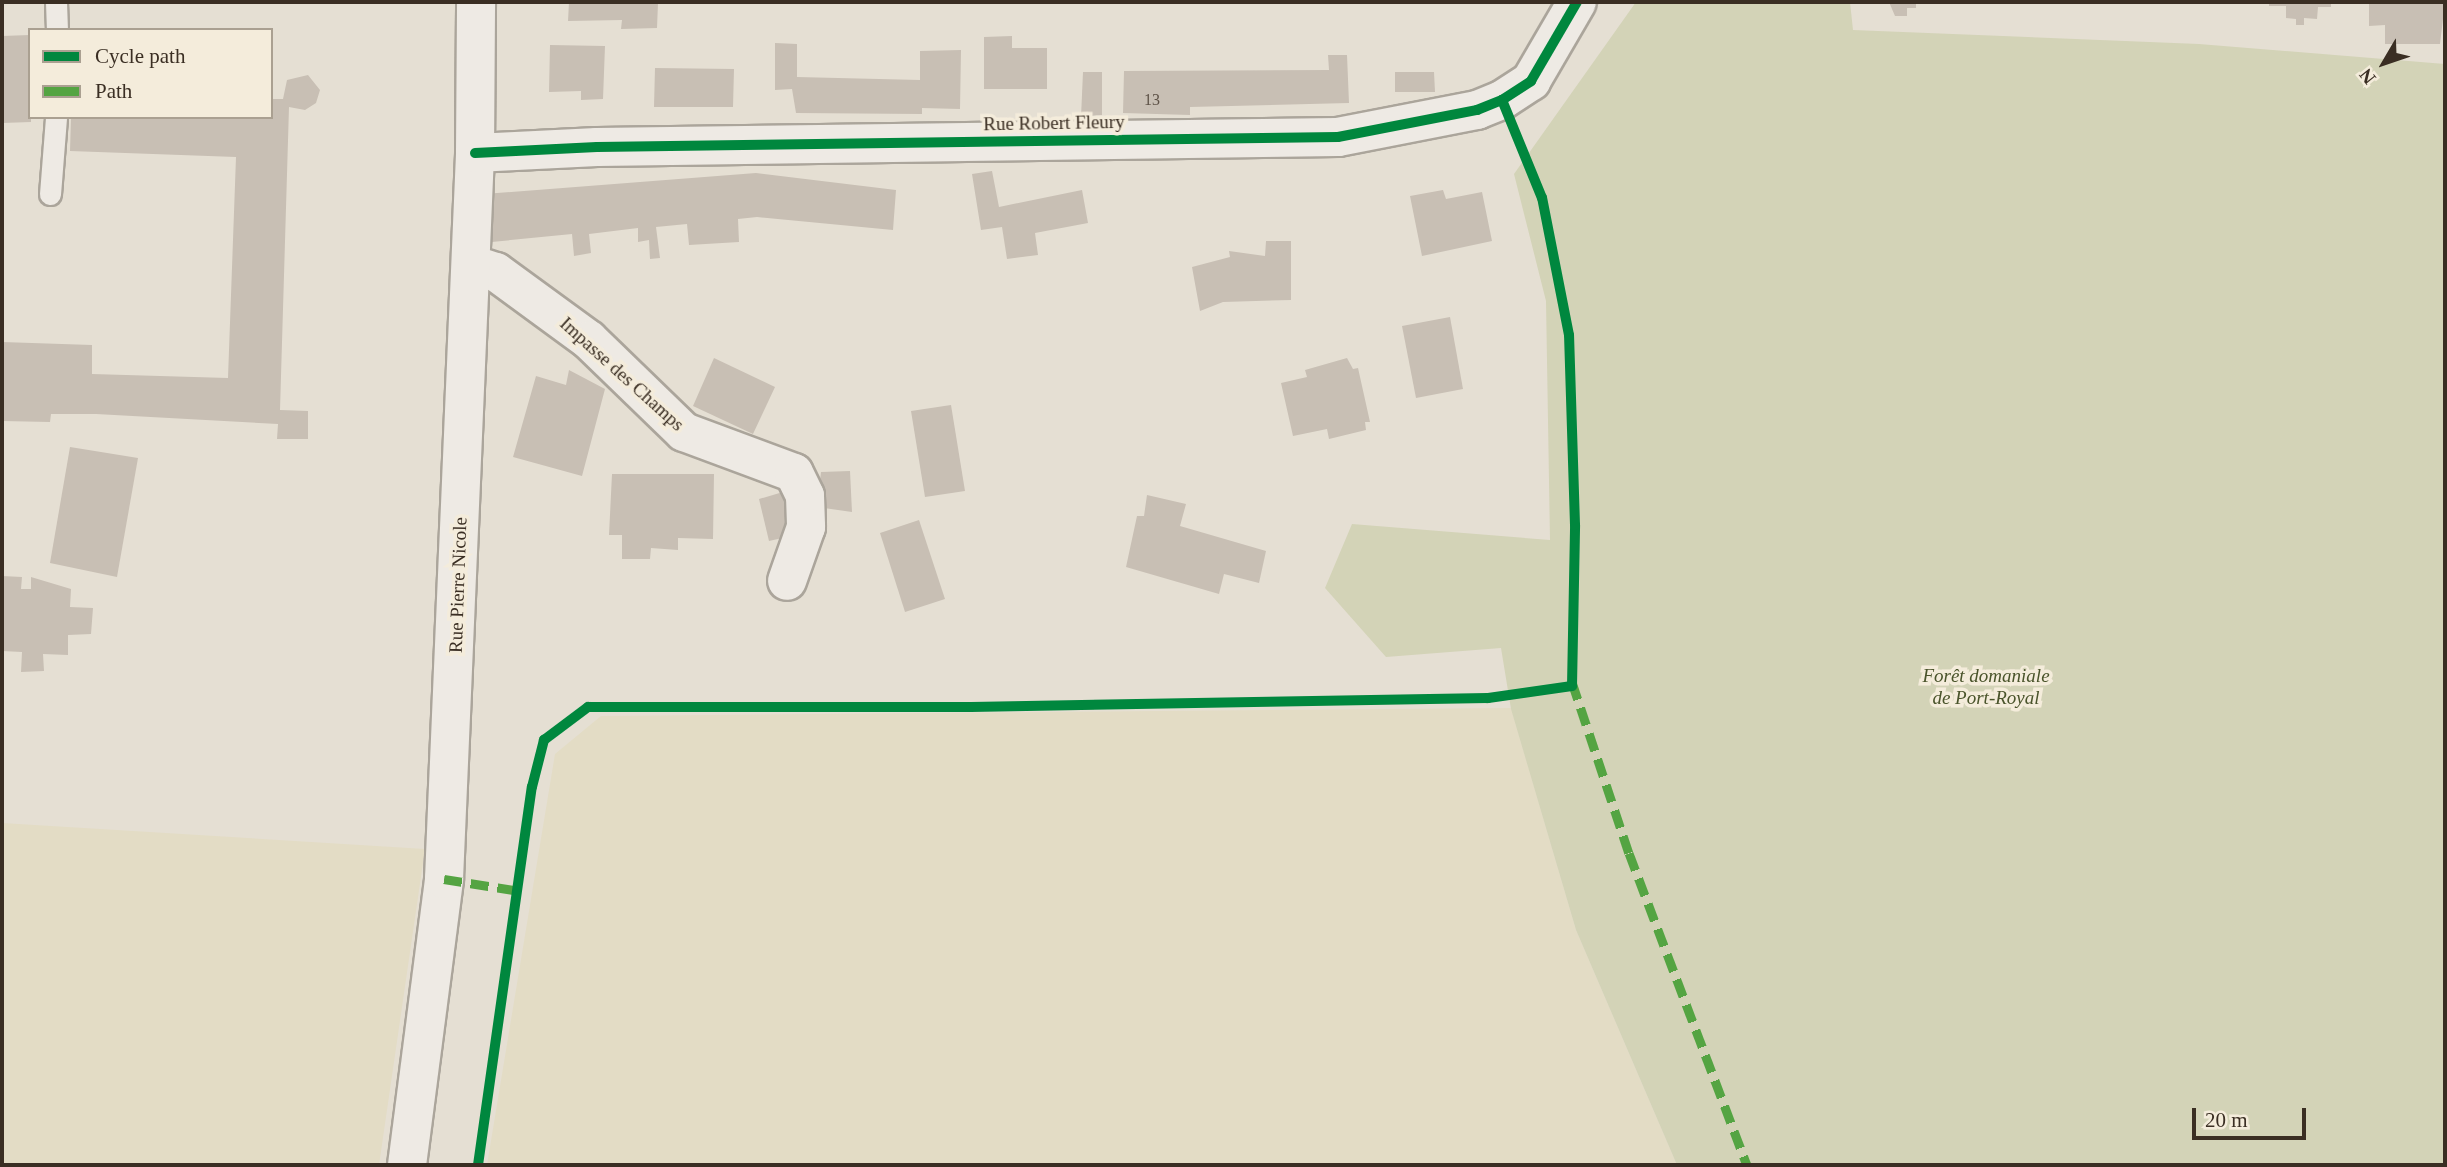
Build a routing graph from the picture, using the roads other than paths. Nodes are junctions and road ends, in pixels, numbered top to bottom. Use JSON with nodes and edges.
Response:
{"nodes":[{"id":1,"x":56,"y":2,"type":"edge"},
{"id":2,"x":476,"y":2,"type":"edge"},
{"id":3,"x":1577,"y":2,"type":"edge"},
{"id":4,"x":57,"y":28,"type":"edge"},
{"id":5,"x":56,"y":119,"type":"edge"},
{"id":6,"x":475,"y":153,"type":"junction"},
{"id":7,"x":50,"y":194,"type":"dead end"},
{"id":8,"x":471,"y":264,"type":"junction"},
{"id":9,"x":788,"y":580,"type":"dead end"},
{"id":10,"x":407,"y":1165,"type":"edge"}],
"edges":[{"from":1,"to":4,"type":"lane"},
{"from":2,"to":6,"type":"street","name":"Rue Pierre Nicole"},
{"from":3,"to":6,"type":"street","name":"Rue Robert Fleury"},
{"from":5,"to":7,"type":"lane"},
{"from":6,"to":8,"type":"street","name":"Rue Pierre Nicole"},
{"from":8,"to":9,"type":"street","name":"Impasse des Champs"},
{"from":8,"to":10,"type":"street","name":"Rue Pierre Nicole"}]}
